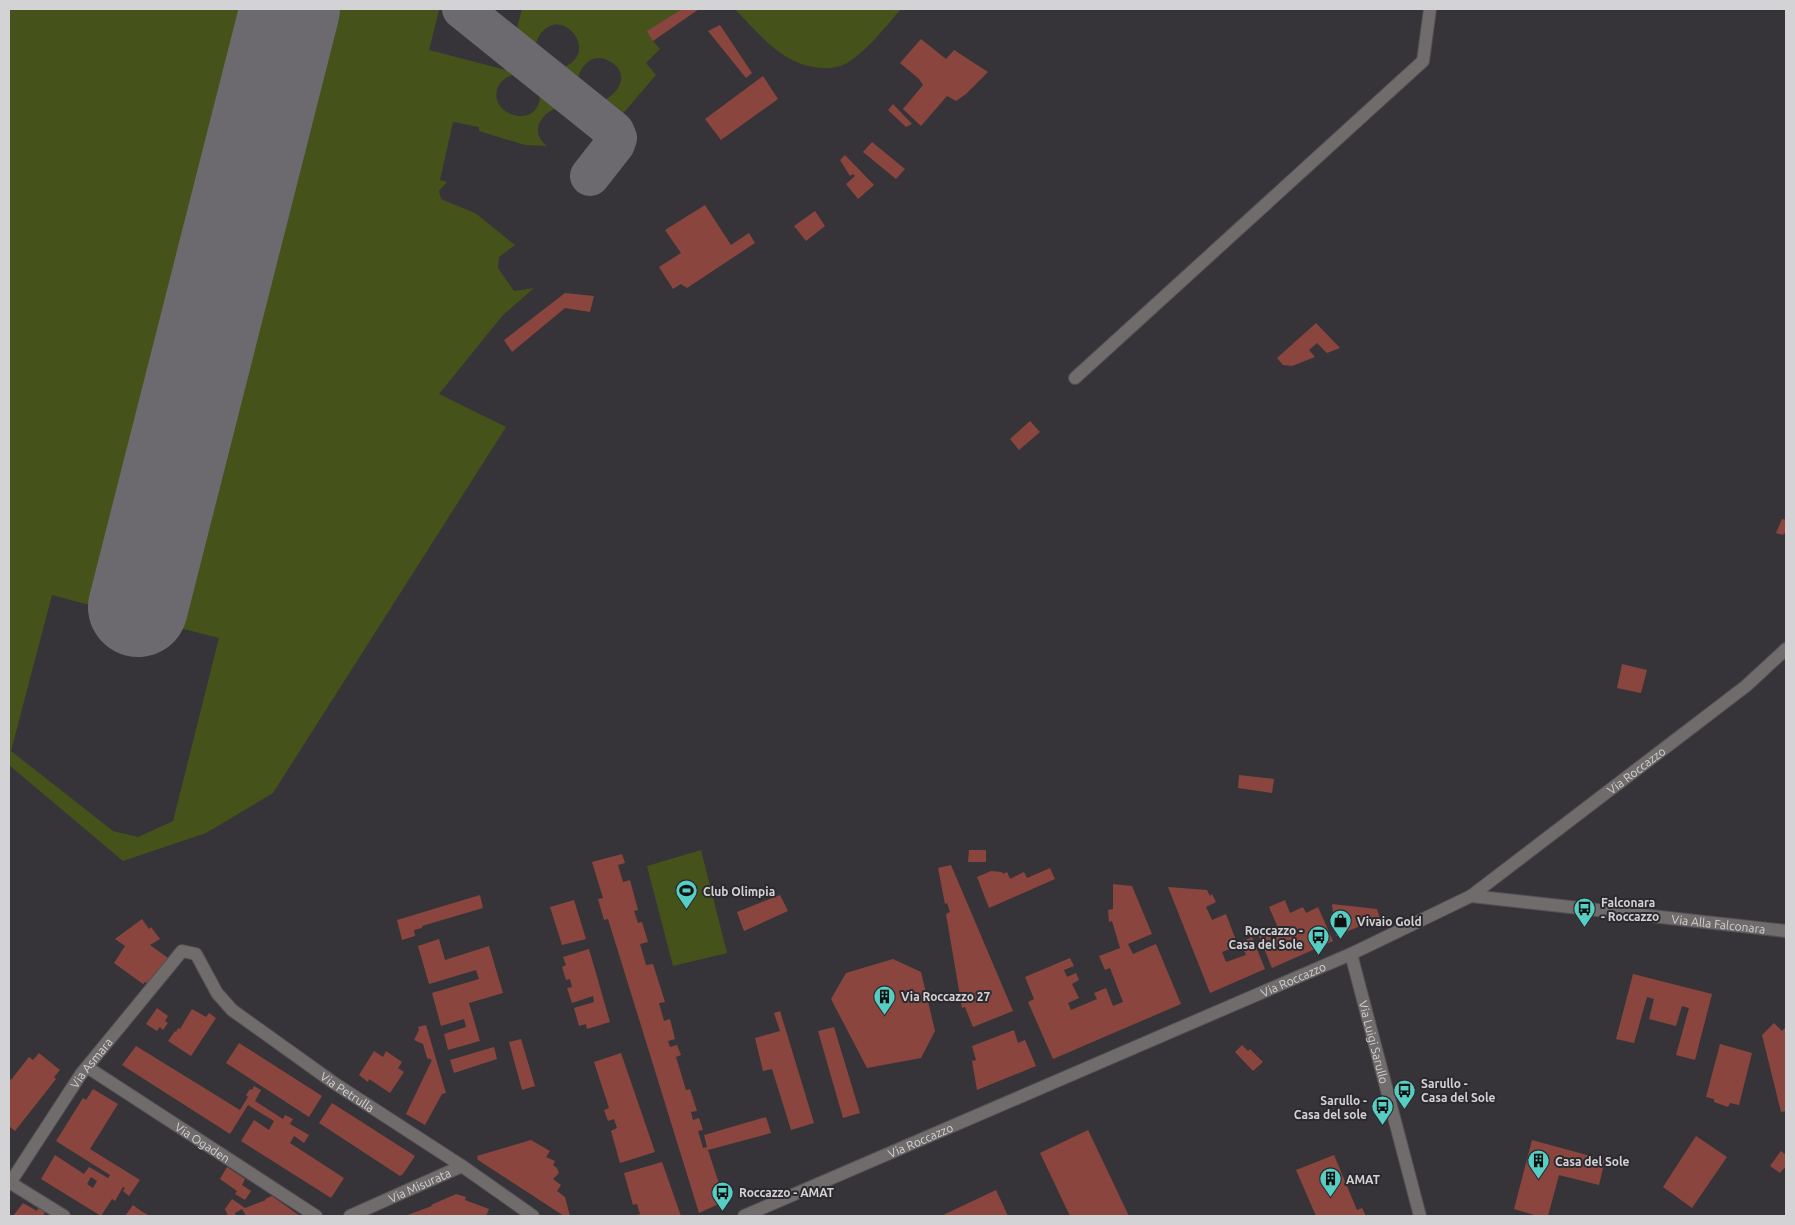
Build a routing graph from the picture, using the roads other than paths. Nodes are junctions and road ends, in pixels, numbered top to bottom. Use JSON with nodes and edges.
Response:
{"nodes":[{"id":1,"x":1430,"y":9,"type":"edge"},
{"id":2,"x":1075,"y":378,"type":"dead end"},
{"id":3,"x":1786,"y":649,"type":"edge"},
{"id":4,"x":1471,"y":896,"type":"junction"},
{"id":5,"x":1786,"y":931,"type":"edge"},
{"id":6,"x":182,"y":951,"type":"joint"},
{"id":7,"x":1351,"y":954,"type":"junction"},
{"id":8,"x":87,"y":1067,"type":"junction"},
{"id":9,"x":462,"y":1166,"type":"junction"},
{"id":10,"x":10,"y":1182,"type":"edge"},
{"id":11,"x":64,"y":1216,"type":"edge"},
{"id":12,"x":316,"y":1216,"type":"edge"},
{"id":13,"x":354,"y":1216,"type":"edge"},
{"id":14,"x":533,"y":1216,"type":"edge"},
{"id":15,"x":744,"y":1216,"type":"edge"},
{"id":16,"x":1420,"y":1216,"type":"edge"}],
"edges":[{"from":1,"to":2,"type":"street"},
{"from":3,"to":4,"type":"street","name":"Via Roccazzo"},
{"from":4,"to":5,"type":"street","name":"Via Alla Falconara"},
{"from":4,"to":7,"type":"street","name":"Via Roccazzo"},
{"from":6,"to":8,"type":"street","name":"Via Asmara"},
{"from":6,"to":9,"type":"street","name":"Via Petrulla"},
{"from":7,"to":15,"type":"street","name":"Via Roccazzo"},
{"from":7,"to":16,"type":"street","name":"Via Luigi Sarullo"},
{"from":8,"to":10,"type":"street","name":"Via Asmara"},
{"from":8,"to":12,"type":"street","name":"Via Ogaden"},
{"from":9,"to":13,"type":"street","name":"Via Misurata"},
{"from":9,"to":14,"type":"street","name":"Via Petrulla"},
{"from":10,"to":11,"type":"street"}]}
